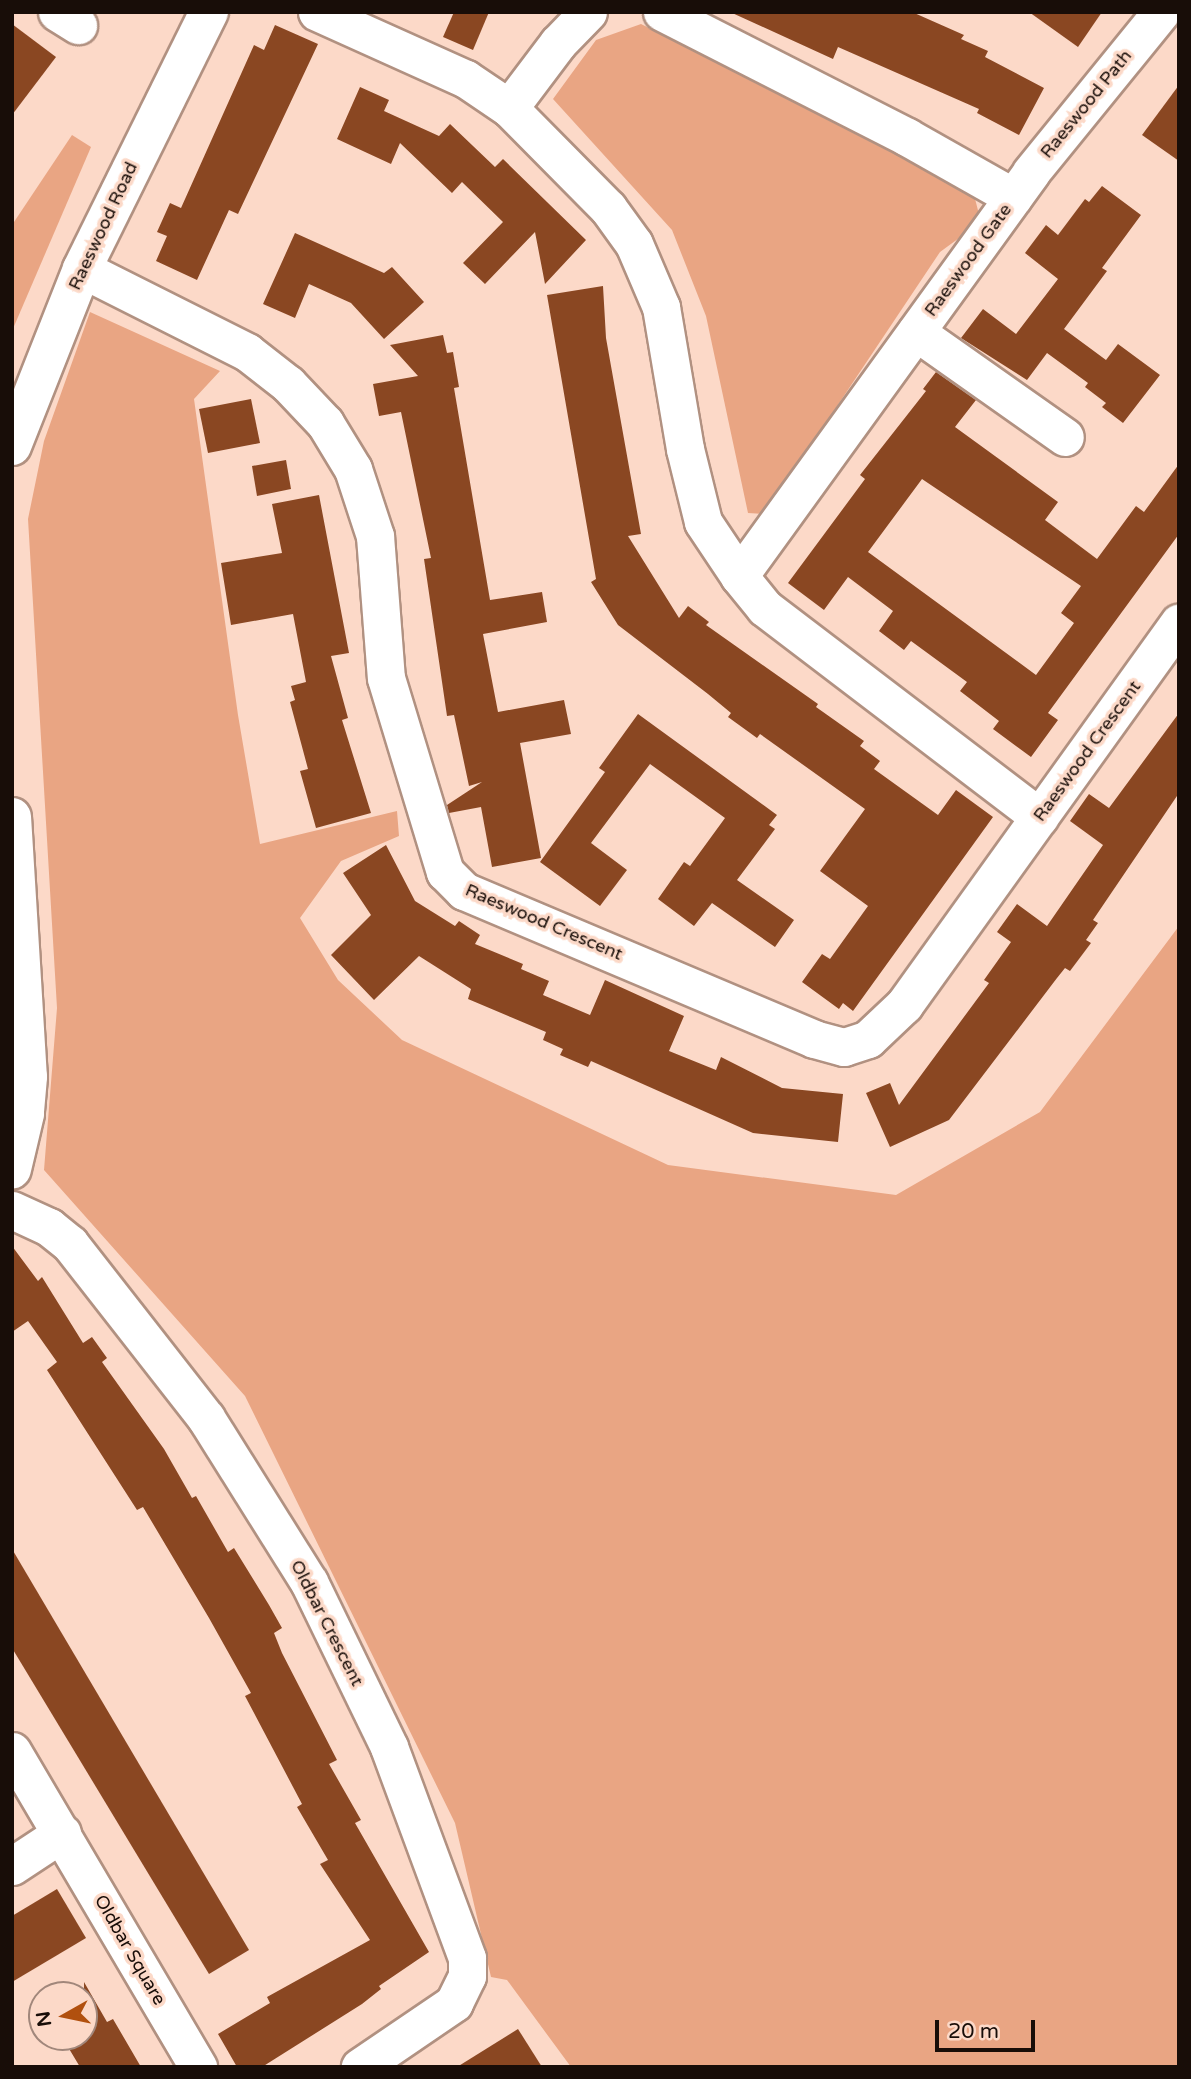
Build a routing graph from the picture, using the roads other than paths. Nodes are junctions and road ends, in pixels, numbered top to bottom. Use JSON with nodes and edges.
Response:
{"nodes":[{"id":1,"x":209,"y":12,"type":"edge"},
{"id":2,"x":317,"y":12,"type":"edge"},
{"id":3,"x":588,"y":12,"type":"edge"},
{"id":4,"x":662,"y":12,"type":"edge"},
{"id":5,"x":1161,"y":12,"type":"edge"},
{"id":6,"x":509,"y":108,"type":"junction"},
{"id":7,"x":1013,"y":197,"type":"junction"},
{"id":8,"x":82,"y":269,"type":"junction"},
{"id":9,"x":916,"y":332,"type":"junction"},
{"id":10,"x":1065,"y":437,"type":"dead end"},
{"id":11,"x":12,"y":446,"type":"edge"},
{"id":12,"x":739,"y":576,"type":"junction"},
{"id":13,"x":1179,"y":622,"type":"edge"},
{"id":14,"x":12,"y":817,"type":"edge"},
{"id":15,"x":1038,"y":817,"type":"junction"},
{"id":16,"x":12,"y":1169,"type":"edge"},
{"id":17,"x":12,"y":1210,"type":"edge"},
{"id":18,"x":12,"y":1751,"type":"edge"},
{"id":19,"x":62,"y":1833,"type":"junction"},
{"id":20,"x":12,"y":1866,"type":"edge"},
{"id":21,"x":198,"y":2067,"type":"edge"},
{"id":22,"x":360,"y":2067,"type":"edge"}],
"edges":[{"from":1,"to":8,"type":"street","name":"Raeswood Road"},
{"from":2,"to":6,"type":"street"},
{"from":3,"to":6,"type":"street"},
{"from":4,"to":7,"type":"street","name":"Raeswood Gate"},
{"from":5,"to":7,"type":"street","name":"Raeswood Path"},
{"from":6,"to":12,"type":"street"},
{"from":7,"to":9,"type":"street","name":"Raeswood Gate"},
{"from":8,"to":11,"type":"street","name":"Raeswood Road"},
{"from":8,"to":15,"type":"street","name":"Raeswood Crescent"},
{"from":9,"to":10,"type":"street"},
{"from":9,"to":12,"type":"street","name":"Raeswood Gate"},
{"from":12,"to":15,"type":"street"},
{"from":13,"to":15,"type":"street","name":"Raeswood Crescent"},
{"from":14,"to":16,"type":"street"},
{"from":17,"to":22,"type":"street","name":"Oldbar Crescent"},
{"from":18,"to":19,"type":"street","name":"Oldbar Square"},
{"from":19,"to":20,"type":"street"},
{"from":19,"to":21,"type":"street","name":"Oldbar Square"}]}
